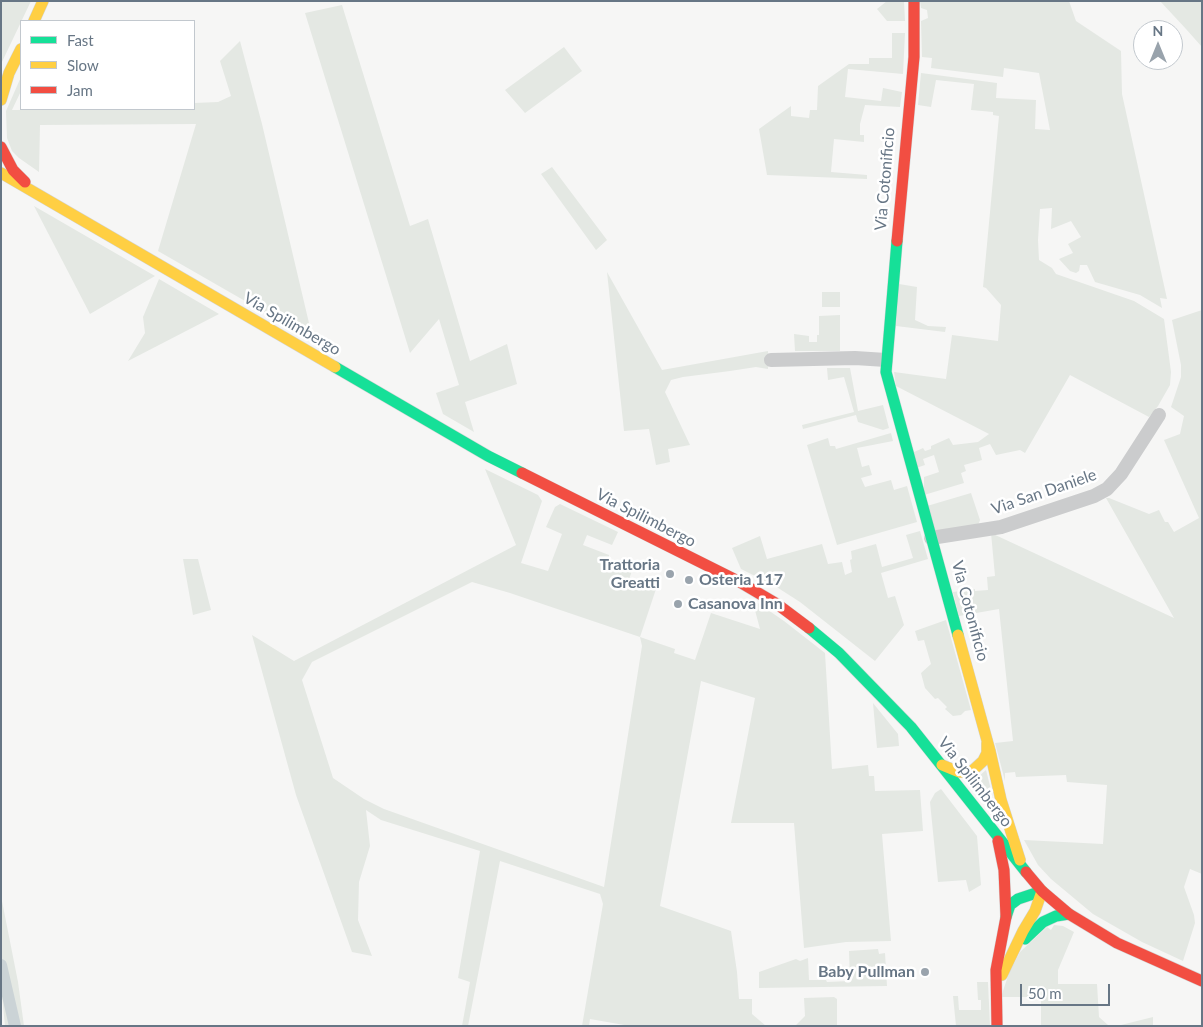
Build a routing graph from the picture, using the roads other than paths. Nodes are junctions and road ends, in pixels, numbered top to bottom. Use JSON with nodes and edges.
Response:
{"nodes":[{"id":1,"x":43,"y":1,"type":"edge"},
{"id":2,"x":914,"y":1,"type":"edge"},
{"id":3,"x":34,"y":20,"type":"edge"},
{"id":4,"x":20,"y":51,"type":"edge"},
{"id":5,"x":1,"y":100,"type":"edge"},
{"id":6,"x":1,"y":147,"type":"edge"},
{"id":7,"x":1,"y":173,"type":"edge"},
{"id":8,"x":36,"y":194,"type":"junction"},
{"id":9,"x":771,"y":360,"type":"dead end"},
{"id":10,"x":886,"y":360,"type":"junction"},
{"id":11,"x":1159,"y":414,"type":"dead end"},
{"id":12,"x":931,"y":538,"type":"junction"},
{"id":13,"x":987,"y":742,"type":"junction"},
{"id":14,"x":942,"y":765,"type":"junction"},
{"id":15,"x":998,"y":838,"type":"junction"},
{"id":16,"x":1024,"y":871,"type":"junction"},
{"id":17,"x":1042,"y":891,"type":"junction"},
{"id":18,"x":1069,"y":914,"type":"junction"},
{"id":19,"x":1006,"y":916,"type":"junction"},
{"id":20,"x":1014,"y":948,"type":"junction"},
{"id":21,"x":1202,"y":981,"type":"edge"},
{"id":22,"x":996,"y":996,"type":"junction"},
{"id":23,"x":998,"y":1026,"type":"edge"}],
"edges":[{"from":1,"to":3,"type":"street"},
{"from":2,"to":10,"type":"street","name":"Via Cotonificio"},
{"from":4,"to":5,"type":"street"},
{"from":6,"to":8,"type":"street"},
{"from":7,"to":8,"type":"street","name":"Via Spilimbergo"},
{"from":8,"to":14,"type":"street","name":"Via Spilimbergo"},
{"from":9,"to":10,"type":"street"},
{"from":10,"to":12,"type":"street","name":"Via Cotonificio"},
{"from":11,"to":12,"type":"street","name":"Via San Daniele"},
{"from":12,"to":13,"type":"street","name":"Via Cotonificio"},
{"from":13,"to":14,"type":"street"},
{"from":13,"to":16,"type":"street","name":"Via Cotonificio"},
{"from":14,"to":15,"type":"street","name":"Via Spilimbergo"},
{"from":15,"to":16,"type":"street","name":"Via Spilimbergo"},
{"from":15,"to":19,"type":"street"},
{"from":16,"to":17,"type":"street","name":"Via Spilimbergo"},
{"from":17,"to":18,"type":"street","name":"Via Spilimbergo"},
{"from":17,"to":19,"type":"street"},
{"from":17,"to":20,"type":"street"},
{"from":18,"to":20,"type":"street"},
{"from":18,"to":21,"type":"street","name":"Via Spilimbergo"},
{"from":19,"to":22,"type":"street"},
{"from":20,"to":22,"type":"street"},
{"from":22,"to":23,"type":"street"}]}
